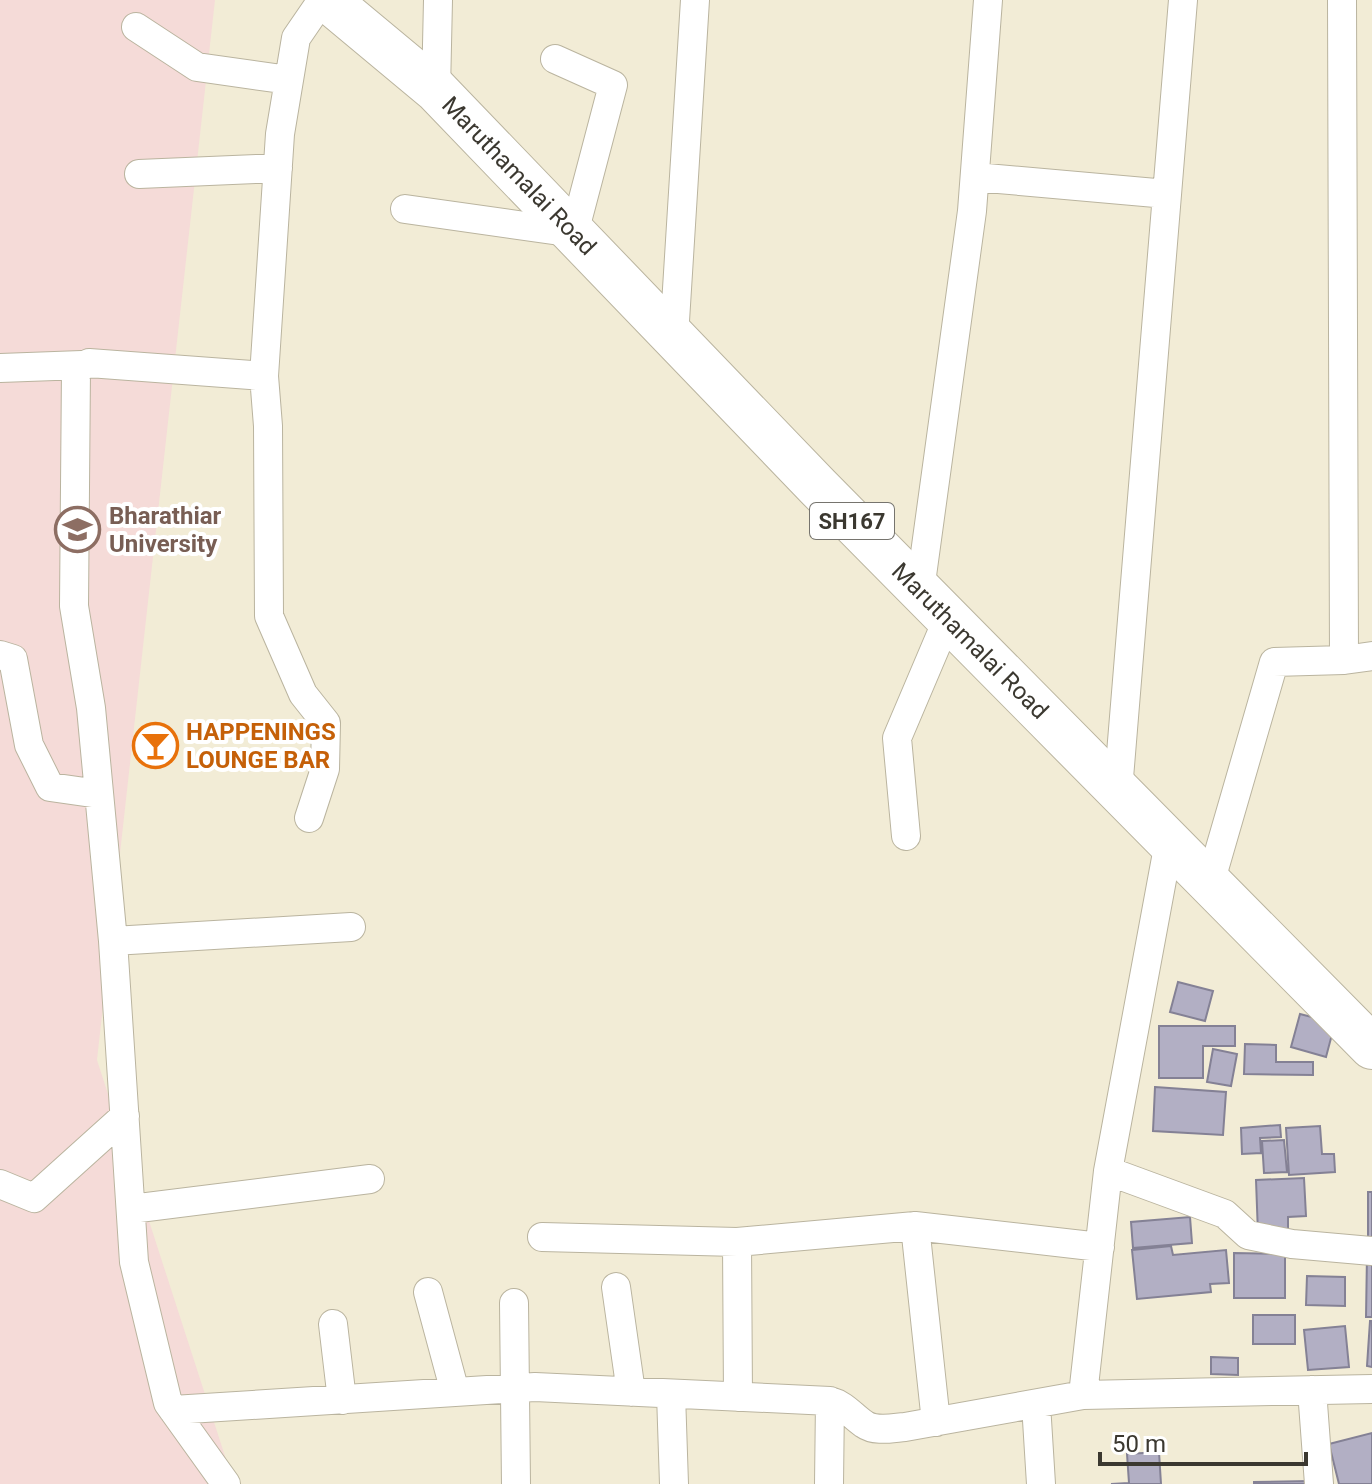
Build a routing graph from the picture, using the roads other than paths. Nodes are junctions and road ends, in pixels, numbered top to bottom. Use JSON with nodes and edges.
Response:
{"nodes":[{"id":1,"x":322,"y":0,"type":"edge"},
{"id":2,"x":328,"y":0,"type":"edge"},
{"id":3,"x":438,"y":0,"type":"edge"},
{"id":4,"x":695,"y":0,"type":"edge"},
{"id":5,"x":988,"y":0,"type":"edge"},
{"id":6,"x":1183,"y":0,"type":"edge"},
{"id":7,"x":1342,"y":0,"type":"edge"},
{"id":8,"x":136,"y":27,"type":"dead end"},
{"id":9,"x":555,"y":59,"type":"dead end"},
{"id":10,"x":289,"y":80,"type":"junction"},
{"id":11,"x":436,"y":90,"type":"junction"},
{"id":12,"x":278,"y":168,"type":"junction"},
{"id":13,"x":139,"y":174,"type":"dead end"},
{"id":14,"x":975,"y":177,"type":"junction"},
{"id":15,"x":1167,"y":194,"type":"junction"},
{"id":16,"x":405,"y":209,"type":"dead end"},
{"id":17,"x":574,"y":233,"type":"junction"},
{"id":18,"x":674,"y":337,"type":"junction"},
{"id":19,"x":82,"y":365,"type":"junction"},
{"id":20,"x":0,"y":368,"type":"edge"},
{"id":21,"x":264,"y":376,"type":"junction"},
{"id":22,"x":934,"y":604,"type":"junction"},
{"id":23,"x":0,"y":655,"type":"edge"},
{"id":24,"x":1372,"y":656,"type":"edge"},
{"id":25,"x":1344,"y":660,"type":"junction"},
{"id":26,"x":1118,"y":790,"type":"junction"},
{"id":27,"x":99,"y":794,"type":"junction"},
{"id":28,"x":309,"y":818,"type":"dead end"},
{"id":29,"x":906,"y":836,"type":"dead end"},
{"id":30,"x":1169,"y":842,"type":"junction"},
{"id":31,"x":1210,"y":883,"type":"junction"},
{"id":32,"x":351,"y":927,"type":"dead end"},
{"id":33,"x":113,"y":941,"type":"junction"},
{"id":34,"x":1372,"y":1047,"type":"edge"},
{"id":35,"x":125,"y":1116,"type":"junction"},
{"id":36,"x":1108,"y":1171,"type":"junction"},
{"id":37,"x":370,"y":1179,"type":"dead end"},
{"id":38,"x":0,"y":1184,"type":"edge"},
{"id":39,"x":131,"y":1209,"type":"junction"},
{"id":40,"x":915,"y":1226,"type":"junction"},
{"id":41,"x":542,"y":1237,"type":"dead end"},
{"id":42,"x":737,"y":1242,"type":"junction"},
{"id":43,"x":1100,"y":1247,"type":"junction"},
{"id":44,"x":1372,"y":1251,"type":"edge"},
{"id":45,"x":616,"y":1287,"type":"dead end"},
{"id":46,"x":428,"y":1292,"type":"dead end"},
{"id":47,"x":514,"y":1303,"type":"dead end"},
{"id":48,"x":333,"y":1324,"type":"dead end"},
{"id":49,"x":515,"y":1388,"type":"junction"},
{"id":50,"x":1372,"y":1389,"type":"edge"},
{"id":51,"x":1312,"y":1390,"type":"junction"},
{"id":52,"x":455,"y":1392,"type":"junction"},
{"id":53,"x":631,"y":1392,"type":"junction"},
{"id":54,"x":671,"y":1394,"type":"junction"},
{"id":55,"x":1083,"y":1395,"type":"junction"},
{"id":56,"x":738,"y":1397,"type":"junction"},
{"id":57,"x":342,"y":1400,"type":"junction"},
{"id":58,"x":830,"y":1401,"type":"junction"},
{"id":59,"x":1036,"y":1404,"type":"junction"},
{"id":60,"x":173,"y":1410,"type":"junction"},
{"id":61,"x":936,"y":1422,"type":"junction"},
{"id":62,"x":226,"y":1484,"type":"edge"},
{"id":63,"x":516,"y":1484,"type":"edge"},
{"id":64,"x":674,"y":1484,"type":"edge"},
{"id":65,"x":829,"y":1484,"type":"edge"},
{"id":66,"x":1041,"y":1484,"type":"edge"},
{"id":67,"x":1319,"y":1484,"type":"edge"}],
"edges":[{"from":1,"to":10,"type":"street"},
{"from":2,"to":11,"type":"main road","name":"Maruthamalai Road","number":"SH167"},
{"from":3,"to":11,"type":"street"},
{"from":4,"to":18,"type":"street"},
{"from":5,"to":14,"type":"street"},
{"from":6,"to":15,"type":"street"},
{"from":7,"to":25,"type":"street"},
{"from":8,"to":10,"type":"street"},
{"from":9,"to":17,"type":"street"},
{"from":10,"to":12,"type":"street"},
{"from":11,"to":17,"type":"main road","name":"Maruthamalai Road","number":"SH167"},
{"from":12,"to":13,"type":"street"},
{"from":12,"to":21,"type":"street"},
{"from":14,"to":15,"type":"street"},
{"from":14,"to":22,"type":"street"},
{"from":15,"to":26,"type":"street"},
{"from":16,"to":17,"type":"street"},
{"from":17,"to":18,"type":"main road","name":"Maruthamalai Road","number":"SH167"},
{"from":18,"to":22,"type":"main road","name":"Maruthamalai Road","number":"SH167"},
{"from":19,"to":20,"type":"street"},
{"from":19,"to":21,"type":"street"},
{"from":19,"to":27,"type":"street"},
{"from":21,"to":28,"type":"street"},
{"from":22,"to":26,"type":"main road","name":"Maruthamalai Road","number":"SH167"},
{"from":22,"to":29,"type":"street"},
{"from":23,"to":27,"type":"street"},
{"from":24,"to":25,"type":"street"},
{"from":25,"to":31,"type":"street"},
{"from":26,"to":30,"type":"main road","name":"Maruthamalai Road","number":"SH167"},
{"from":27,"to":33,"type":"street"},
{"from":30,"to":31,"type":"main road","name":"Maruthamalai Road","number":"SH167"},
{"from":30,"to":36,"type":"street"},
{"from":31,"to":34,"type":"main road","name":"Maruthamalai Road","number":"SH167"},
{"from":32,"to":33,"type":"street"},
{"from":33,"to":35,"type":"street"},
{"from":35,"to":38,"type":"street"},
{"from":35,"to":39,"type":"street"},
{"from":36,"to":43,"type":"street"},
{"from":36,"to":44,"type":"street"},
{"from":37,"to":39,"type":"street"},
{"from":39,"to":60,"type":"street"},
{"from":40,"to":42,"type":"street"},
{"from":40,"to":43,"type":"street"},
{"from":40,"to":61,"type":"street"},
{"from":41,"to":42,"type":"street"},
{"from":42,"to":56,"type":"street"},
{"from":43,"to":55,"type":"street"},
{"from":45,"to":53,"type":"street"},
{"from":46,"to":52,"type":"street"},
{"from":47,"to":49,"type":"street"},
{"from":48,"to":57,"type":"street"},
{"from":49,"to":52,"type":"street"},
{"from":49,"to":53,"type":"street"},
{"from":49,"to":63,"type":"street"},
{"from":50,"to":51,"type":"street"},
{"from":51,"to":55,"type":"street"},
{"from":51,"to":67,"type":"street"},
{"from":52,"to":57,"type":"street"},
{"from":53,"to":54,"type":"street"},
{"from":54,"to":56,"type":"street"},
{"from":54,"to":64,"type":"street"},
{"from":55,"to":59,"type":"street"},
{"from":56,"to":58,"type":"street"},
{"from":57,"to":60,"type":"street"},
{"from":58,"to":61,"type":"street"},
{"from":58,"to":65,"type":"street"},
{"from":59,"to":61,"type":"street"},
{"from":59,"to":66,"type":"street"},
{"from":60,"to":62,"type":"street"}]}
